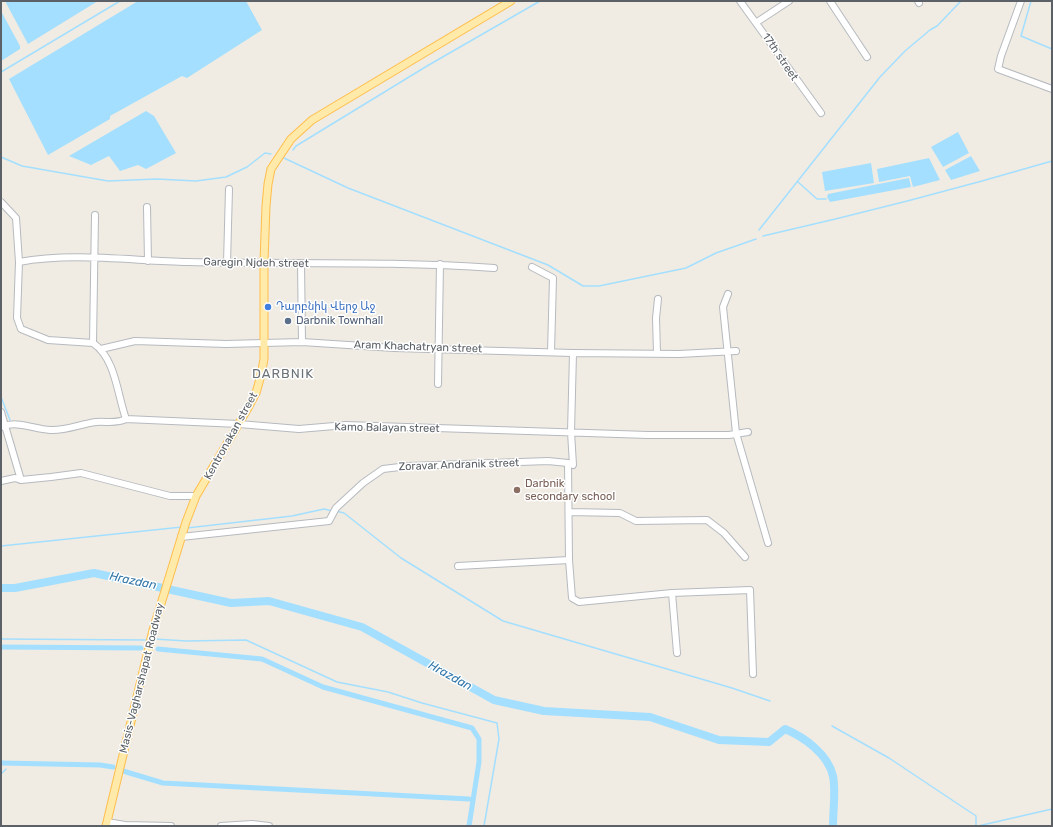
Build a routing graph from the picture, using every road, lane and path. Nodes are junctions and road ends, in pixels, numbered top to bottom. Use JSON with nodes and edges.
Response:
{"nodes":[{"id":1,"x":512,"y":1,"type":"edge"},
{"id":2,"x":740,"y":1,"type":"edge"},
{"id":3,"x":789,"y":1,"type":"edge"},
{"id":4,"x":830,"y":1,"type":"edge"},
{"id":5,"x":1021,"y":1,"type":"edge"},
{"id":6,"x":757,"y":22,"type":"junction"},
{"id":7,"x":867,"y":57,"type":"dead end"},
{"id":8,"x":1052,"y":89,"type":"edge"},
{"id":9,"x":821,"y":113,"type":"dead end"},
{"id":10,"x":228,"y":188,"type":"dead end"},
{"id":11,"x":1,"y":202,"type":"edge"},
{"id":12,"x":147,"y":207,"type":"dead end"},
{"id":13,"x":96,"y":215,"type":"dead end"},
{"id":14,"x":94,"y":259,"type":"junction"},
{"id":15,"x":19,"y":262,"type":"junction"},
{"id":16,"x":148,"y":262,"type":"junction"},
{"id":17,"x":264,"y":262,"type":"junction"},
{"id":18,"x":227,"y":263,"type":"junction"},
{"id":19,"x":301,"y":263,"type":"junction"},
{"id":20,"x":440,"y":264,"type":"junction"},
{"id":21,"x":532,"y":267,"type":"dead end"},
{"id":22,"x":494,"y":268,"type":"dead end"},
{"id":23,"x":728,"y":294,"type":"dead end"},
{"id":24,"x":658,"y":299,"type":"dead end"},
{"id":25,"x":93,"y":342,"type":"junction"},
{"id":26,"x":302,"y":342,"type":"junction"},
{"id":27,"x":264,"y":343,"type":"junction"},
{"id":28,"x":439,"y":348,"type":"junction"},
{"id":29,"x":101,"y":349,"type":"junction"},
{"id":30,"x":727,"y":351,"type":"junction"},
{"id":31,"x":736,"y":351,"type":"dead end"},
{"id":32,"x":551,"y":352,"type":"junction"},
{"id":33,"x":573,"y":352,"type":"junction"},
{"id":34,"x":657,"y":353,"type":"junction"},
{"id":35,"x":438,"y":384,"type":"dead end"},
{"id":36,"x":1,"y":412,"type":"edge"},
{"id":37,"x":126,"y":419,"type":"junction"},
{"id":38,"x":239,"y":424,"type":"junction"},
{"id":39,"x":3,"y":426,"type":"edge"},
{"id":40,"x":571,"y":432,"type":"junction"},
{"id":41,"x":748,"y":432,"type":"dead end"},
{"id":42,"x":736,"y":433,"type":"junction"},
{"id":43,"x":568,"y":463,"type":"junction"},
{"id":44,"x":22,"y":480,"type":"junction"},
{"id":45,"x":1,"y":481,"type":"edge"},
{"id":46,"x":196,"y":496,"type":"junction"},
{"id":47,"x":569,"y":512,"type":"junction"},
{"id":48,"x":182,"y":534,"type":"junction"},
{"id":49,"x":768,"y":543,"type":"dead end"},
{"id":50,"x":745,"y":557,"type":"dead end"},
{"id":51,"x":569,"y":560,"type":"junction"},
{"id":52,"x":458,"y":566,"type":"dead end"},
{"id":53,"x":672,"y":594,"type":"junction"},
{"id":54,"x":677,"y":653,"type":"dead end"},
{"id":55,"x":753,"y":674,"type":"dead end"},
{"id":56,"x":107,"y":824,"type":"edge"},
{"id":57,"x":171,"y":826,"type":"edge"},
{"id":58,"x":221,"y":826,"type":"edge"},
{"id":59,"x":269,"y":826,"type":"edge"}],
"edges":[{"from":1,"to":17,"type":"main road","name":"Kentronakan street"},
{"from":2,"to":6,"type":"street","name":"17th street"},
{"from":3,"to":6,"type":"street"},
{"from":4,"to":7,"type":"street"},
{"from":5,"to":8,"type":"street"},
{"from":6,"to":9,"type":"street","name":"17th street"},
{"from":10,"to":18,"type":"street"},
{"from":11,"to":15,"type":"street"},
{"from":12,"to":16,"type":"street"},
{"from":13,"to":14,"type":"street"},
{"from":14,"to":15,"type":"street","name":"Garegin Njdeh street"},
{"from":14,"to":16,"type":"street","name":"Garegin Njdeh street"},
{"from":14,"to":25,"type":"street"},
{"from":15,"to":25,"type":"street"},
{"from":16,"to":18,"type":"street","name":"Garegin Njdeh street"},
{"from":17,"to":18,"type":"street","name":"Garegin Njdeh street"},
{"from":17,"to":19,"type":"street","name":"Garegin Njdeh street"},
{"from":17,"to":27,"type":"main road","name":"Kentronakan street"},
{"from":19,"to":20,"type":"street","name":"Garegin Njdeh street"},
{"from":19,"to":26,"type":"street"},
{"from":20,"to":22,"type":"street","name":"Garegin Njdeh street"},
{"from":20,"to":28,"type":"street"},
{"from":21,"to":32,"type":"street"},
{"from":23,"to":30,"type":"street"},
{"from":24,"to":34,"type":"street"},
{"from":25,"to":29,"type":"street"},
{"from":26,"to":27,"type":"street","name":"Aram Khachatryan street"},
{"from":26,"to":28,"type":"street","name":"Aram Khachatryan street"},
{"from":27,"to":29,"type":"street","name":"Aram Khachatryan street"},
{"from":27,"to":38,"type":"main road","name":"Kentronakan street"},
{"from":28,"to":32,"type":"street","name":"Aram Khachatryan street"},
{"from":28,"to":35,"type":"street"},
{"from":29,"to":37,"type":"street"},
{"from":30,"to":31,"type":"street","name":"Aram Khachatryan street"},
{"from":30,"to":34,"type":"street","name":"Aram Khachatryan street"},
{"from":30,"to":42,"type":"street"},
{"from":32,"to":33,"type":"street","name":"Aram Khachatryan street"},
{"from":33,"to":34,"type":"street","name":"Aram Khachatryan street"},
{"from":33,"to":40,"type":"street"},
{"from":36,"to":39,"type":"street"},
{"from":37,"to":38,"type":"street","name":"Kamo Balayan street"},
{"from":37,"to":39,"type":"street","name":"Kamo Balayan street"},
{"from":38,"to":40,"type":"street","name":"Kamo Balayan street"},
{"from":38,"to":46,"type":"main road","name":"Kentronakan street"},
{"from":39,"to":44,"type":"street"},
{"from":40,"to":42,"type":"street","name":"Kamo Balayan street"},
{"from":40,"to":43,"type":"street"},
{"from":41,"to":42,"type":"street","name":"Kamo Balayan street"},
{"from":42,"to":49,"type":"street"},
{"from":43,"to":47,"type":"street"},
{"from":43,"to":48,"type":"street","name":"Zoravar Andranik street"},
{"from":44,"to":45,"type":"street"},
{"from":44,"to":46,"type":"street"},
{"from":46,"to":48,"type":"main road","name":"Kentronakan street"},
{"from":47,"to":50,"type":"street"},
{"from":47,"to":51,"type":"street"},
{"from":48,"to":56,"type":"main road","name":"Masis-Vagharshapat Roadway"},
{"from":51,"to":52,"type":"street"},
{"from":51,"to":53,"type":"street"},
{"from":53,"to":54,"type":"street"},
{"from":53,"to":55,"type":"street"},
{"from":56,"to":57,"type":"street"},
{"from":58,"to":59,"type":"street"}]}
